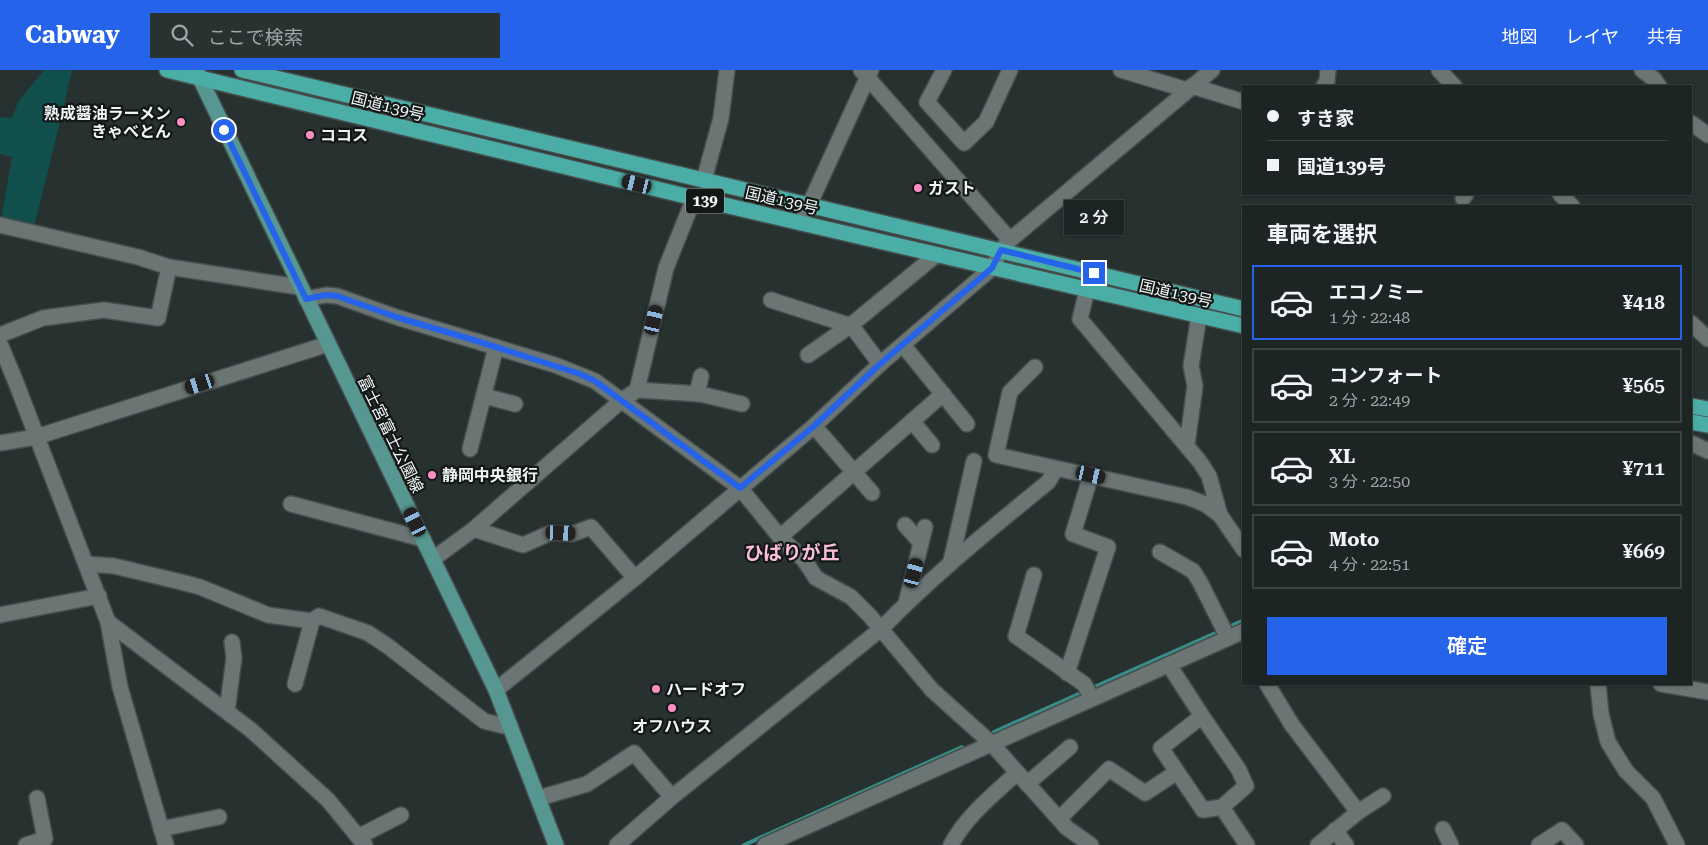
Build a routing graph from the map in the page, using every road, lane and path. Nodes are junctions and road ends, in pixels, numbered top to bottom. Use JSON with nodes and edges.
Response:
{"nodes":[{"id":1,"x":167,"y":70,"type":"edge"},
{"id":2,"x":242,"y":70,"type":"edge"},
{"id":3,"x":727,"y":70,"type":"edge"},
{"id":4,"x":944,"y":70,"type":"edge"},
{"id":5,"x":1010,"y":70,"type":"edge"},
{"id":6,"x":1121,"y":70,"type":"edge"},
{"id":7,"x":1212,"y":70,"type":"edge"},
{"id":8,"x":1328,"y":70,"type":"edge"},
{"id":9,"x":1438,"y":70,"type":"edge"},
{"id":10,"x":1642,"y":70,"type":"edge"},
{"id":11,"x":866,"y":72,"type":"edge"},
{"id":12,"x":198,"y":74,"type":"edge"},
{"id":13,"x":1325,"y":85,"type":"edge"},
{"id":14,"x":1453,"y":85,"type":"edge"},
{"id":15,"x":1658,"y":85,"type":"edge"},
{"id":16,"x":1190,"y":88,"type":"junction"},
{"id":17,"x":1242,"y":101,"type":"edge"},
{"id":18,"x":1692,"y":124,"type":"edge"},
{"id":19,"x":1708,"y":135,"type":"edge"},
{"id":20,"x":704,"y":180,"type":"junction"},
{"id":21,"x":1561,"y":195,"type":"edge"},
{"id":22,"x":694,"y":198,"type":"junction"},
{"id":23,"x":808,"y":204,"type":"junction"},
{"id":24,"x":1571,"y":205,"type":"edge"},
{"id":25,"x":801,"y":223,"type":"junction"},
{"id":26,"x":0,"y":225,"type":"edge"},
{"id":27,"x":1006,"y":245,"type":"junction"},
{"id":28,"x":936,"y":255,"type":"junction"},
{"id":29,"x":168,"y":267,"type":"junction"},
{"id":30,"x":992,"y":268,"type":"junction"},
{"id":31,"x":1087,"y":290,"type":"junction"},
{"id":32,"x":303,"y":293,"type":"junction"},
{"id":33,"x":770,"y":300,"type":"dead end"},
{"id":34,"x":1242,"y":308,"type":"edge"},
{"id":35,"x":1199,"y":316,"type":"junction"},
{"id":36,"x":1692,"y":324,"type":"edge"},
{"id":37,"x":851,"y":325,"type":"junction"},
{"id":38,"x":1242,"y":326,"type":"edge"},
{"id":39,"x":0,"y":335,"type":"edge"},
{"id":40,"x":1708,"y":339,"type":"edge"},
{"id":41,"x":0,"y":344,"type":"edge"},
{"id":42,"x":328,"y":344,"type":"junction"},
{"id":43,"x":903,"y":345,"type":"junction"},
{"id":44,"x":496,"y":347,"type":"junction"},
{"id":45,"x":808,"y":355,"type":"dead end"},
{"id":46,"x":880,"y":364,"type":"junction"},
{"id":47,"x":1035,"y":367,"type":"dead end"},
{"id":48,"x":701,"y":376,"type":"dead end"},
{"id":49,"x":637,"y":390,"type":"junction"},
{"id":50,"x":697,"y":394,"type":"junction"},
{"id":51,"x":943,"y":394,"type":"junction"},
{"id":52,"x":484,"y":396,"type":"junction"},
{"id":53,"x":621,"y":401,"type":"junction"},
{"id":54,"x":515,"y":404,"type":"dead end"},
{"id":55,"x":742,"y":404,"type":"dead end"},
{"id":56,"x":1692,"y":406,"type":"edge"},
{"id":57,"x":1708,"y":409,"type":"edge"},
{"id":58,"x":912,"y":422,"type":"junction"},
{"id":59,"x":968,"y":424,"type":"dead end"},
{"id":60,"x":814,"y":426,"type":"junction"},
{"id":61,"x":36,"y":437,"type":"junction"},
{"id":62,"x":0,"y":443,"type":"edge"},
{"id":63,"x":1692,"y":443,"type":"edge"},
{"id":64,"x":932,"y":445,"type":"dead end"},
{"id":65,"x":1186,"y":445,"type":"junction"},
{"id":66,"x":470,"y":449,"type":"dead end"},
{"id":67,"x":1708,"y":451,"type":"edge"},
{"id":68,"x":974,"y":462,"type":"dead end"},
{"id":69,"x":1056,"y":469,"type":"junction"},
{"id":70,"x":854,"y":473,"type":"junction"},
{"id":71,"x":1091,"y":475,"type":"junction"},
{"id":72,"x":740,"y":488,"type":"junction"},
{"id":73,"x":872,"y":493,"type":"dead end"},
{"id":74,"x":291,"y":504,"type":"dead end"},
{"id":75,"x":1220,"y":515,"type":"junction"},
{"id":76,"x":905,"y":525,"type":"dead end"},
{"id":77,"x":925,"y":527,"type":"dead end"},
{"id":78,"x":474,"y":529,"type":"junction"},
{"id":79,"x":780,"y":537,"type":"junction"},
{"id":80,"x":423,"y":540,"type":"junction"},
{"id":81,"x":921,"y":543,"type":"junction"},
{"id":82,"x":1242,"y":547,"type":"edge"},
{"id":83,"x":1160,"y":552,"type":"dead end"},
{"id":84,"x":433,"y":559,"type":"junction"},
{"id":85,"x":951,"y":561,"type":"junction"},
{"id":86,"x":86,"y":564,"type":"junction"},
{"id":87,"x":1034,"y":575,"type":"dead end"},
{"id":88,"x":635,"y":578,"type":"junction"},
{"id":89,"x":99,"y":596,"type":"junction"},
{"id":90,"x":906,"y":603,"type":"junction"},
{"id":91,"x":0,"y":616,"type":"edge"},
{"id":92,"x":312,"y":621,"type":"junction"},
{"id":93,"x":108,"y":622,"type":"junction"},
{"id":94,"x":882,"y":629,"type":"junction"},
{"id":95,"x":1233,"y":634,"type":"edge"},
{"id":96,"x":232,"y":642,"type":"dead end"},
{"id":97,"x":1170,"y":665,"type":"junction"},
{"id":98,"x":1067,"y":673,"type":"junction"},
{"id":99,"x":295,"y":684,"type":"dead end"},
{"id":100,"x":1268,"y":685,"type":"edge"},
{"id":101,"x":1598,"y":685,"type":"edge"},
{"id":102,"x":1679,"y":685,"type":"edge"},
{"id":103,"x":496,"y":690,"type":"junction"},
{"id":104,"x":1708,"y":692,"type":"edge"},
{"id":105,"x":1089,"y":693,"type":"junction"},
{"id":106,"x":227,"y":711,"type":"junction"},
{"id":107,"x":1202,"y":716,"type":"junction"},
{"id":108,"x":510,"y":725,"type":"junction"},
{"id":109,"x":991,"y":743,"type":"junction"},
{"id":110,"x":1070,"y":747,"type":"dead end"},
{"id":111,"x":1177,"y":772,"type":"junction"},
{"id":112,"x":1022,"y":778,"type":"junction"},
{"id":113,"x":1383,"y":796,"type":"dead end"},
{"id":114,"x":672,"y":797,"type":"junction"},
{"id":115,"x":37,"y":798,"type":"dead end"},
{"id":116,"x":539,"y":798,"type":"junction"},
{"id":117,"x":1222,"y":807,"type":"junction"},
{"id":118,"x":1358,"y":812,"type":"junction"},
{"id":119,"x":401,"y":815,"type":"dead end"},
{"id":120,"x":219,"y":817,"type":"dead end"},
{"id":121,"x":1059,"y":819,"type":"junction"},
{"id":122,"x":161,"y":829,"type":"junction"},
{"id":123,"x":1443,"y":829,"type":"dead end"},
{"id":124,"x":1335,"y":830,"type":"junction"},
{"id":125,"x":362,"y":841,"type":"edge"},
{"id":126,"x":1083,"y":843,"type":"edge"},
{"id":127,"x":26,"y":845,"type":"edge"},
{"id":128,"x":166,"y":845,"type":"edge"},
{"id":129,"x":556,"y":845,"type":"edge"},
{"id":130,"x":617,"y":845,"type":"edge"},
{"id":131,"x":765,"y":845,"type":"edge"},
{"id":132,"x":951,"y":845,"type":"edge"},
{"id":133,"x":1247,"y":845,"type":"edge"},
{"id":134,"x":1318,"y":845,"type":"edge"},
{"id":135,"x":1346,"y":845,"type":"edge"},
{"id":136,"x":1452,"y":845,"type":"edge"},
{"id":137,"x":1540,"y":845,"type":"edge"},
{"id":138,"x":1576,"y":845,"type":"edge"},
{"id":139,"x":1677,"y":845,"type":"edge"}],
"edges":[{"from":1,"to":12,"type":"highway","name":"国道139号","number":"139"},
{"from":2,"to":20,"type":"highway","name":"国道139号","number":"139"},
{"from":3,"to":20,"type":"street"},
{"from":4,"to":5,"type":"street"},
{"from":6,"to":16,"type":"street"},
{"from":7,"to":16,"type":"street"},
{"from":8,"to":13,"type":"street"},
{"from":9,"to":14,"type":"street"},
{"from":10,"to":15,"type":"street"},
{"from":11,"to":23,"type":"street"},
{"from":11,"to":27,"type":"street"},
{"from":12,"to":22,"type":"highway","name":"国道139号","number":"139"},
{"from":12,"to":32,"type":"main road","name":"富士宮富士公園線"},
{"from":16,"to":17,"type":"street"},
{"from":16,"to":27,"type":"street"},
{"from":18,"to":19,"type":"street"},
{"from":20,"to":23,"type":"highway","name":"国道139号","number":"139"},
{"from":21,"to":24,"type":"street"},
{"from":22,"to":25,"type":"highway","name":"国道139号","number":"139"},
{"from":22,"to":49,"type":"street"},
{"from":23,"to":25,"type":"street"},
{"from":23,"to":27,"type":"highway","name":"国道139号","number":"139"},
{"from":25,"to":28,"type":"highway","name":"国道139号","number":"139"},
{"from":26,"to":29,"type":"street"},
{"from":27,"to":30,"type":"street"},
{"from":27,"to":34,"type":"highway","name":"国道139号","number":"139"},
{"from":28,"to":30,"type":"highway","name":"国道139号","number":"139"},
{"from":28,"to":37,"type":"street"},
{"from":29,"to":32,"type":"street"},
{"from":29,"to":39,"type":"street"},
{"from":30,"to":31,"type":"highway","name":"国道139号","number":"139"},
{"from":30,"to":43,"type":"street"},
{"from":31,"to":35,"type":"highway","name":"国道139号","number":"139"},
{"from":31,"to":65,"type":"street"},
{"from":32,"to":42,"type":"main road","name":"富士宮富士公園線"},
{"from":32,"to":44,"type":"street"},
{"from":33,"to":37,"type":"street"},
{"from":35,"to":38,"type":"highway","name":"国道139号","number":"139"},
{"from":35,"to":65,"type":"street"},
{"from":36,"to":40,"type":"street"},
{"from":37,"to":45,"type":"street"},
{"from":37,"to":46,"type":"street"},
{"from":41,"to":61,"type":"street"},
{"from":42,"to":61,"type":"street"},
{"from":42,"to":80,"type":"main road","name":"富士宮富士公園線"},
{"from":43,"to":46,"type":"street"},
{"from":43,"to":51,"type":"street"},
{"from":44,"to":52,"type":"street"},
{"from":44,"to":53,"type":"street"},
{"from":46,"to":60,"type":"street"},
{"from":47,"to":69,"type":"street"},
{"from":48,"to":50,"type":"street"},
{"from":49,"to":50,"type":"street"},
{"from":49,"to":53,"type":"street"},
{"from":50,"to":55,"type":"street"},
{"from":51,"to":58,"type":"street"},
{"from":51,"to":59,"type":"street"},
{"from":52,"to":54,"type":"street"},
{"from":52,"to":66,"type":"street"},
{"from":53,"to":72,"type":"street"},
{"from":53,"to":78,"type":"street"},
{"from":56,"to":57,"type":"highway"},
{"from":58,"to":64,"type":"street"},
{"from":58,"to":70,"type":"street"},
{"from":60,"to":70,"type":"street"},
{"from":60,"to":72,"type":"street"},
{"from":61,"to":62,"type":"street"},
{"from":61,"to":86,"type":"street"},
{"from":63,"to":67,"type":"street"},
{"from":65,"to":75,"type":"street"},
{"from":68,"to":85,"type":"street"},
{"from":69,"to":71,"type":"street"},
{"from":69,"to":85,"type":"street"},
{"from":70,"to":73,"type":"street"},
{"from":70,"to":79,"type":"street"},
{"from":71,"to":75,"type":"street"},
{"from":71,"to":98,"type":"street"},
{"from":72,"to":79,"type":"street"},
{"from":72,"to":88,"type":"street"},
{"from":74,"to":80,"type":"street"},
{"from":75,"to":82,"type":"street"},
{"from":76,"to":81,"type":"street"},
{"from":77,"to":81,"type":"street"},
{"from":78,"to":84,"type":"street"},
{"from":78,"to":88,"type":"street"},
{"from":79,"to":94,"type":"street"},
{"from":80,"to":84,"type":"main road","name":"富士宮富士公園線"},
{"from":81,"to":90,"type":"street"},
{"from":83,"to":95,"type":"street"},
{"from":84,"to":103,"type":"main road","name":"富士宮富士公園線"},
{"from":85,"to":90,"type":"street"},
{"from":86,"to":89,"type":"street"},
{"from":86,"to":92,"type":"street"},
{"from":87,"to":98,"type":"street"},
{"from":88,"to":103,"type":"street"},
{"from":89,"to":91,"type":"street"},
{"from":89,"to":93,"type":"street"},
{"from":90,"to":94,"type":"street"},
{"from":92,"to":99,"type":"street"},
{"from":92,"to":108,"type":"street"},
{"from":93,"to":106,"type":"street"},
{"from":93,"to":122,"type":"street"},
{"from":94,"to":109,"type":"street"},
{"from":94,"to":114,"type":"street"},
{"from":95,"to":97,"type":"street"},
{"from":96,"to":106,"type":"street"},
{"from":97,"to":105,"type":"street"},
{"from":97,"to":107,"type":"street"},
{"from":98,"to":105,"type":"street"},
{"from":100,"to":118,"type":"street"},
{"from":101,"to":139,"type":"street"},
{"from":102,"to":104,"type":"street"},
{"from":103,"to":108,"type":"main road","name":"富士宮富士公園線"},
{"from":105,"to":109,"type":"street"},
{"from":106,"to":125,"type":"street"},
{"from":107,"to":111,"type":"street"},
{"from":107,"to":117,"type":"street"},
{"from":108,"to":116,"type":"main road","name":"富士宮富士公園線"},
{"from":109,"to":112,"type":"street"},
{"from":109,"to":131,"type":"street"},
{"from":110,"to":112,"type":"street"},
{"from":111,"to":117,"type":"street"},
{"from":111,"to":121,"type":"street"},
{"from":112,"to":121,"type":"street"},
{"from":112,"to":132,"type":"street"},
{"from":113,"to":118,"type":"street"},
{"from":114,"to":116,"type":"street"},
{"from":114,"to":130,"type":"street"},
{"from":115,"to":127,"type":"street"},
{"from":116,"to":129,"type":"main road","name":"富士宮富士公園線"},
{"from":117,"to":133,"type":"street"},
{"from":118,"to":124,"type":"street"},
{"from":119,"to":125,"type":"street"},
{"from":120,"to":122,"type":"street"},
{"from":121,"to":126,"type":"street"},
{"from":122,"to":128,"type":"street"},
{"from":123,"to":136,"type":"street"},
{"from":124,"to":134,"type":"street"},
{"from":124,"to":135,"type":"street"},
{"from":137,"to":138,"type":"street"}]}
